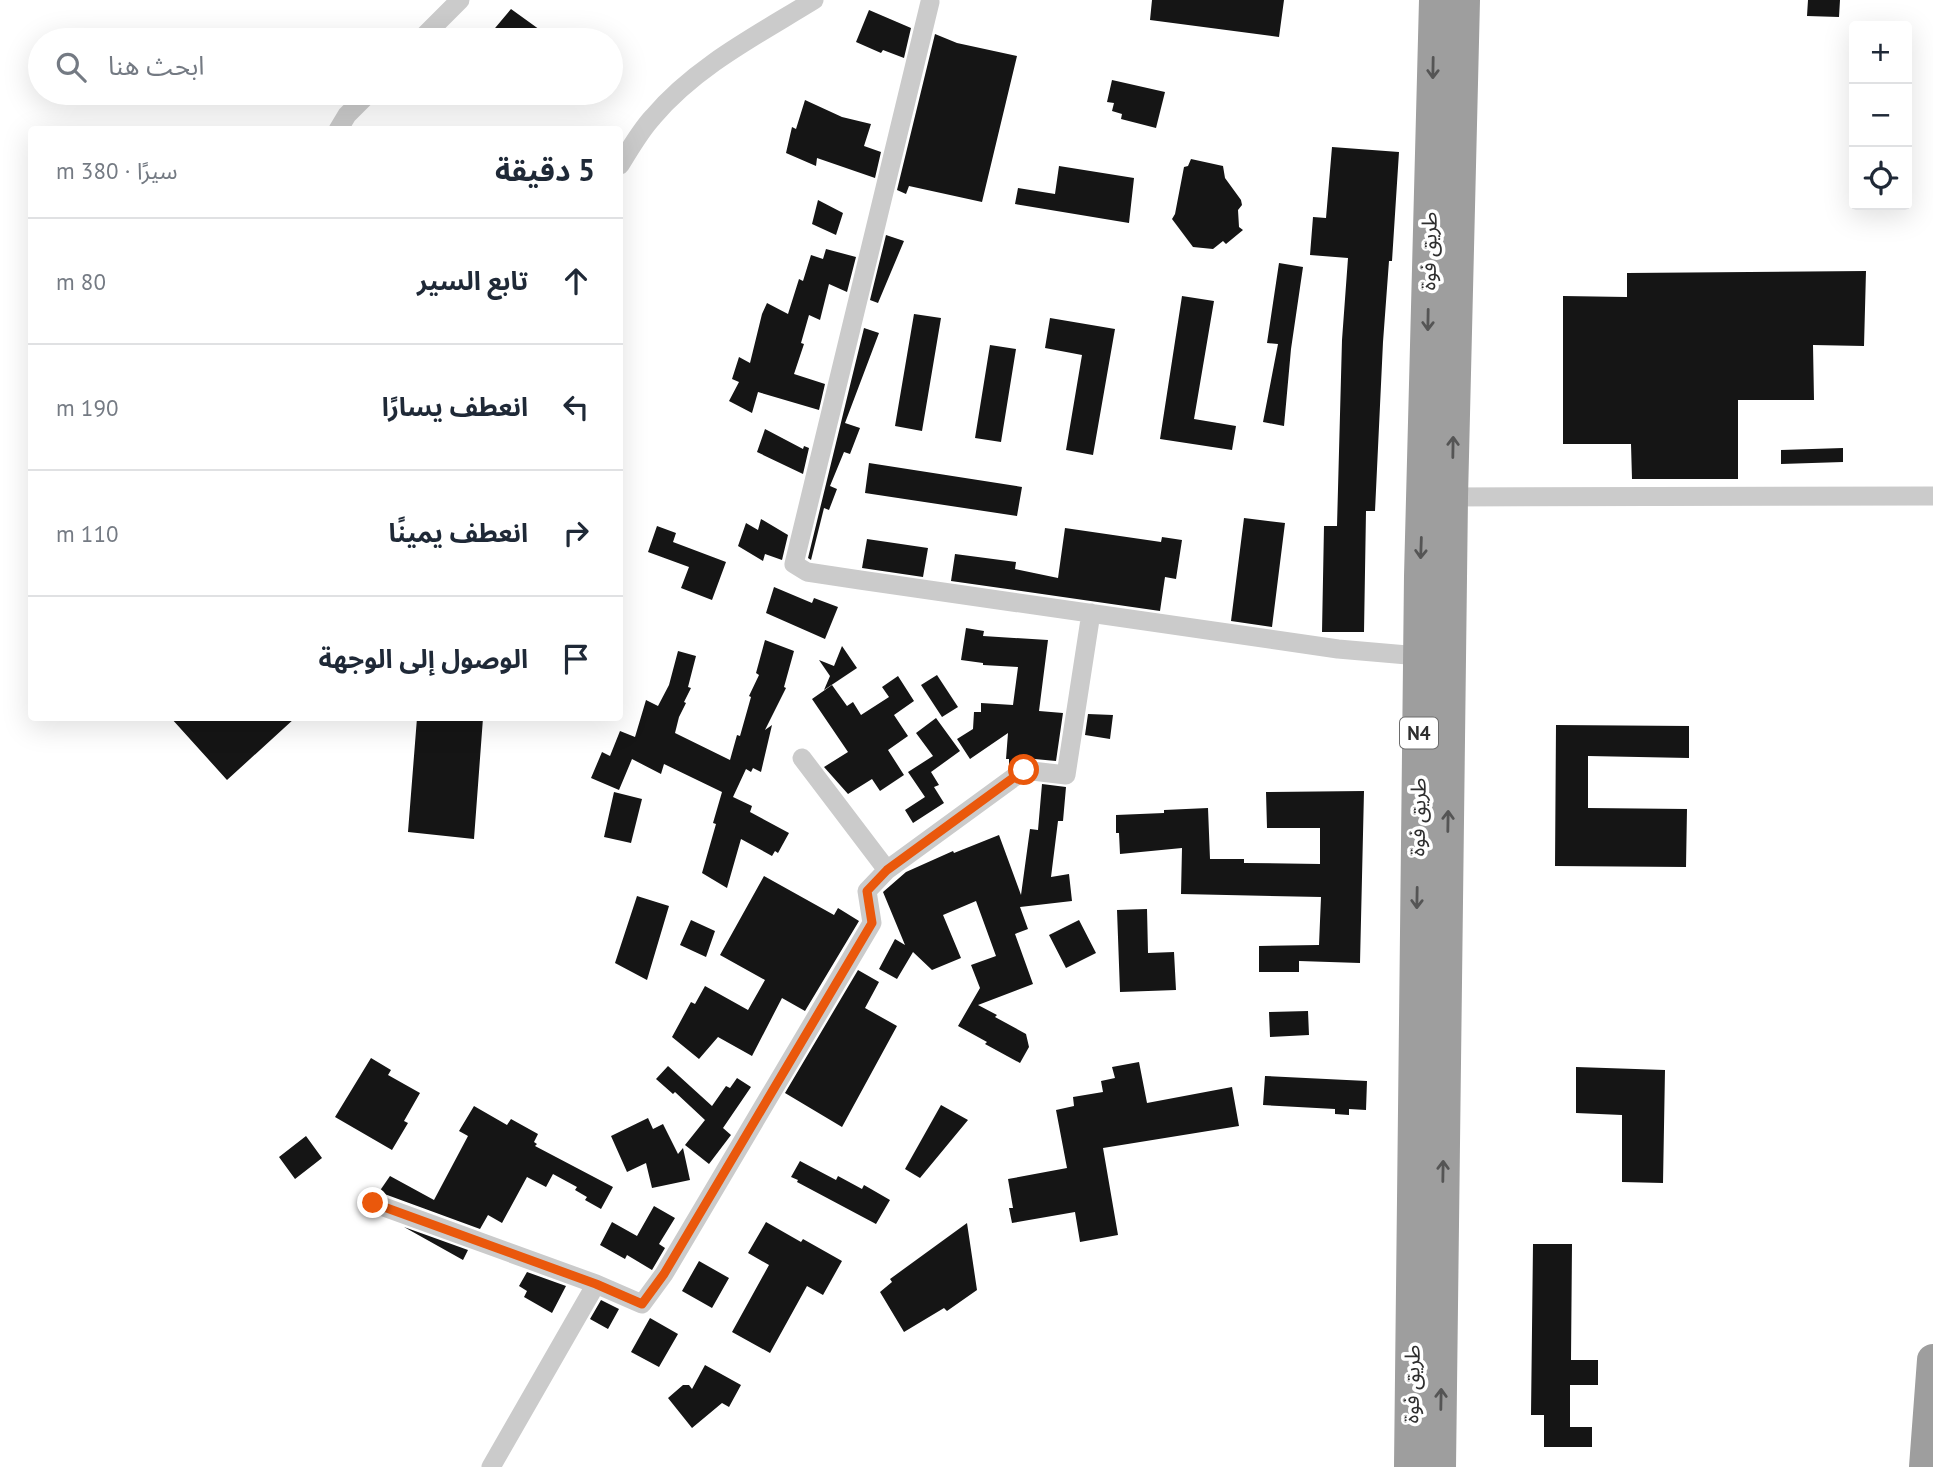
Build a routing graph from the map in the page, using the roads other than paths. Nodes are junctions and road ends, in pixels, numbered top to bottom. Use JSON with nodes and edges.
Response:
{"nodes":[{"id":1,"x":460,"y":0,"type":"edge"},
{"id":2,"x":814,"y":0,"type":"edge"},
{"id":3,"x":1435,"y":0,"type":"edge"},
{"id":4,"x":1464,"y":0,"type":"edge"},
{"id":5,"x":930,"y":2,"type":"dead end"},
{"id":6,"x":432,"y":28,"type":"edge"},
{"id":7,"x":357,"y":105,"type":"edge"},
{"id":8,"x":340,"y":126,"type":"edge"},
{"id":9,"x":623,"y":161,"type":"edge"},
{"id":10,"x":1933,"y":496,"type":"edge"},
{"id":11,"x":1437,"y":498,"type":"junction"},
{"id":12,"x":1091,"y":613,"type":"junction"},
{"id":13,"x":1419,"y":656,"type":"junction"},
{"id":14,"x":802,"y":758,"type":"dead end"},
{"id":15,"x":887,"y":870,"type":"junction"},
{"id":16,"x":373,"y":1203,"type":"dead end"},
{"id":17,"x":596,"y":1284,"type":"junction"},
{"id":18,"x":1933,"y":1360,"type":"edge"},
{"id":19,"x":491,"y":1467,"type":"edge"},
{"id":20,"x":1410,"y":1467,"type":"edge"},
{"id":21,"x":1440,"y":1467,"type":"edge"},
{"id":22,"x":1924,"y":1467,"type":"edge"}],
"edges":[{"from":1,"to":6,"type":"street"},
{"from":2,"to":9,"type":"street"},
{"from":3,"to":11,"type":"highway","name":"طريق فوة","number":"N4","one_way":true},
{"from":11,"to":4,"type":"highway","name":"طريق فوة","number":"N4","one_way":true},
{"from":5,"to":12,"type":"street"},
{"from":7,"to":8,"type":"street"},
{"from":10,"to":11,"type":"street"},
{"from":11,"to":13,"type":"highway","name":"طريق فوة","number":"N4","one_way":true},
{"from":21,"to":11,"type":"highway","name":"طريق فوة","number":"N4","one_way":true},
{"from":12,"to":13,"type":"street"},
{"from":12,"to":15,"type":"street"},
{"from":13,"to":20,"type":"highway","name":"طريق فوة","number":"N4","one_way":true},
{"from":14,"to":15,"type":"street"},
{"from":15,"to":17,"type":"street"},
{"from":16,"to":17,"type":"street"},
{"from":17,"to":19,"type":"street"},
{"from":18,"to":22,"type":"highway"}]}
